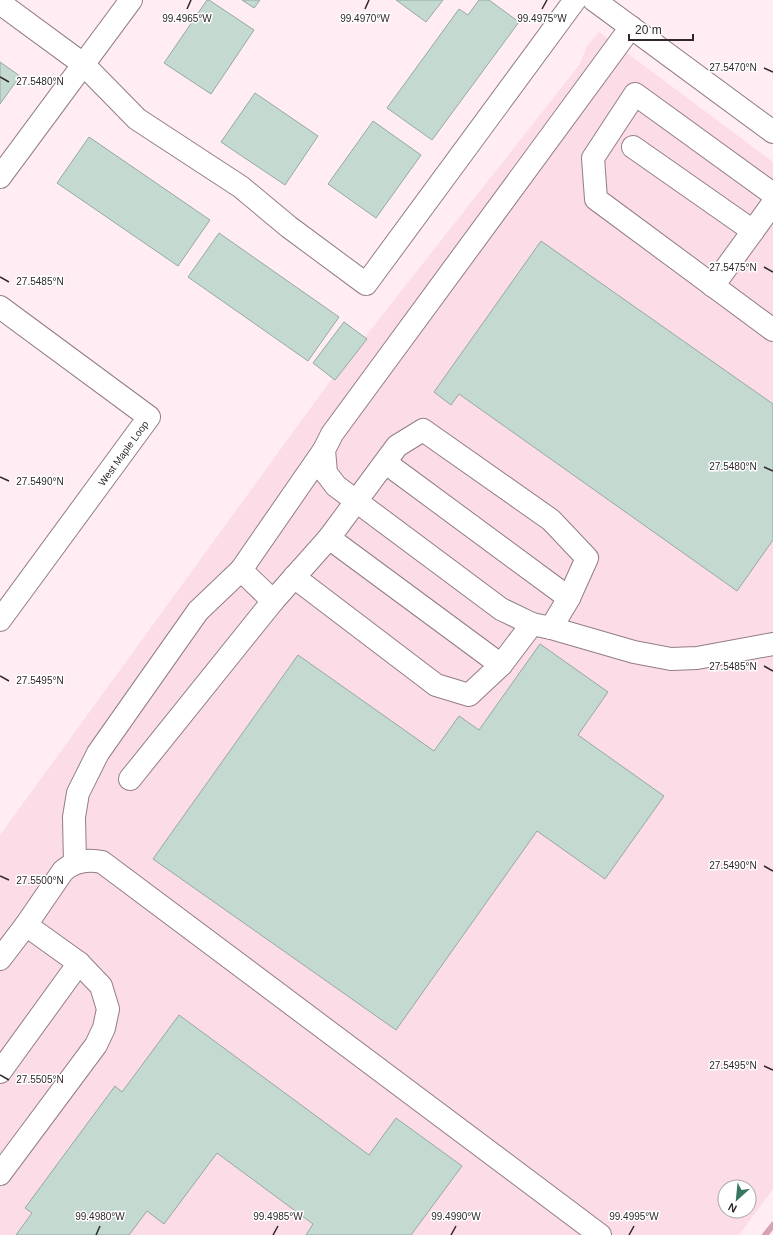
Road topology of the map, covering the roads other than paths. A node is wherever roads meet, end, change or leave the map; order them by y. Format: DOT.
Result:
graph roads {
  1 [pos="131,0"];
  2 [pos="575,0"];
  3 [pos="594,0"];
  4 [pos="0,3"];
  5 [pos="631,27"];
  6 [pos="83,64"];
  7 [pos="773,132"];
  8 [pos="633,147"];
  9 [pos="0,177"];
  10 [pos="773,194"];
  11 [pos="773,203"];
  12 [pos="753,231"];
  13 [pos="713,286"];
  14 [pos="0,307"];
  15 [pos="773,330"];
  16 [pos="324,450"];
  17 [pos="386,463"];
  18 [pos="356,501"];
  19 [pos="329,538"];
  20 [pos="241,570"];
  21 [pos="294,577"];
  22 [pos="569,598"];
  23 [pos="273,601"];
  24 [pos="0,620"];
  25 [pos="541,626"];
  26 [pos="773,644"];
  27 [pos="501,664"];
  28 [pos="130,779"];
  29 [pos="75,863"];
  30 [pos="26,925"];
  31 [pos="0,959"];
  32 [pos="79,963"];
  33 [pos="0,1072"];
  34 [pos="0,1174"];
  35 [pos="600,1235"];
  1 -- 6 [label="street"];
  2 -- 6 [label="street"];
  3 -- 5 [label="street"];
  4 -- 6 [label="street"];
  5 -- 7 [label="street"];
  5 -- 16 [label="street"];
  6 -- 9 [label="street"];
  8 -- 12 [label="street"];
  10 -- 13 [label="street"];
  11 -- 12 [label="street"];
  12 -- 13 [label="street"];
  13 -- 15 [label="street"];
  14 -- 24 [label="street, West Maple Loop"];
  16 -- 18 [label="street"];
  16 -- 20 [label="street"];
  17 -- 18 [label="street"];
  17 -- 22 [label="street"];
  17 -- 22 [label="street"];
  18 -- 19 [label="street"];
  18 -- 25 [label="street"];
  19 -- 21 [label="street"];
  19 -- 27 [label="street"];
  20 -- 23 [label="street"];
  20 -- 29 [label="street"];
  21 -- 23 [label="street"];
  21 -- 27 [label="street"];
  22 -- 25 [label="street"];
  23 -- 28 [label="street"];
  25 -- 26 [label="street"];
  25 -- 27 [label="street"];
  29 -- 30 [label="street"];
  29 -- 35 [label="street"];
  30 -- 31 [label="street"];
  30 -- 32 [label="street"];
  32 -- 33 [label="street"];
  32 -- 34 [label="street"];
}
